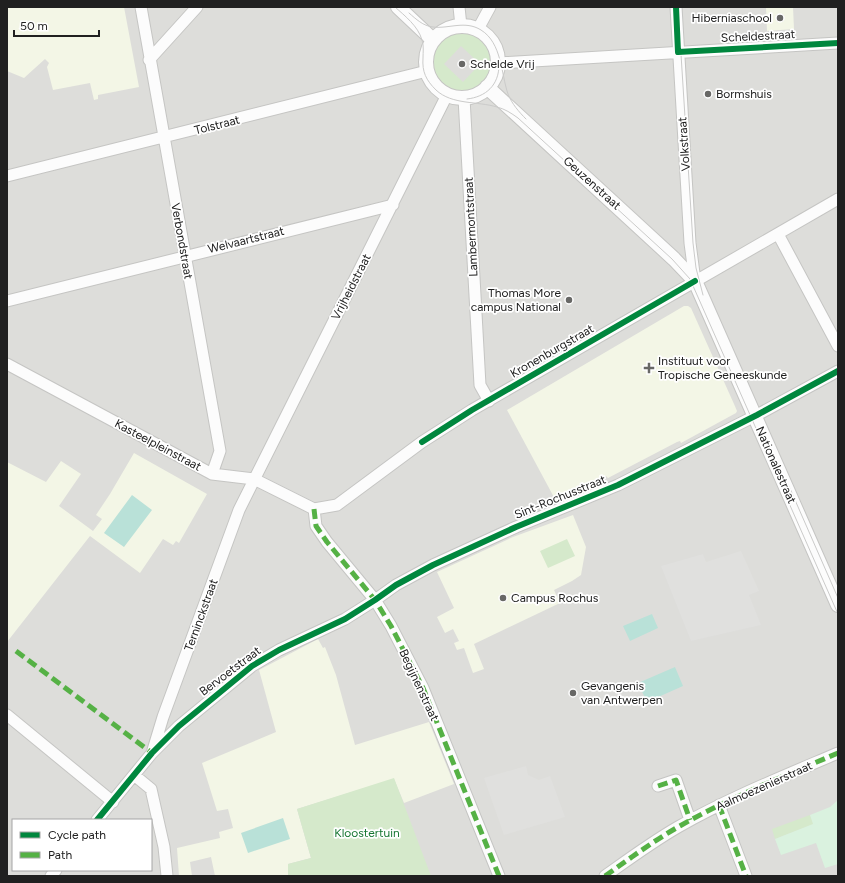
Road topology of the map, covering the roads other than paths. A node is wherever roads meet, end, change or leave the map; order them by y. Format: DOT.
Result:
graph roads {
  1 [pos="140,7"];
  2 [pos="197,7"];
  3 [pos="398,7"];
  4 [pos="459,7"];
  5 [pos="490,7"];
  6 [pos="676,7"];
  7 [pos="461,26"];
  8 [pos="478,29"];
  9 [pos="433,40"];
  10 [pos="838,43"];
  11 [pos="678,52"];
  12 [pos="149,60"];
  13 [pos="499,63"];
  14 [pos="427,71"];
  15 [pos="487,88"];
  16 [pos="447,95"];
  17 [pos="464,98"];
  18 [pos="164,138"];
  19 [pos="7,176"];
  20 [pos="838,200"];
  21 [pos="393,204"];
  22 [pos="778,234"];
  23 [pos="185,255"];
  24 [pos="695,281"];
  25 [pos="7,301"];
  26 [pos="838,346"];
  27 [pos="7,364"];
  28 [pos="838,371"];
  29 [pos="489,401"];
  30 [pos="754,416"];
  31 [pos="212,474"];
  32 [pos="254,479"];
  33 [pos="314,509"];
  34 [pos="375,600"];
  35 [pos="838,606"];
  36 [pos="7,715"];
  37 [pos="152,753"];
  38 [pos="838,753"];
  39 [pos="134,775"];
  40 [pos="658,786"];
  41 [pos="113,802"];
  42 [pos="719,805"];
  43 [pos="99,819"];
  44 [pos="690,820"];
  45 [pos="167,876"];
  46 [pos="499,876"];
  47 [pos="605,876"];
  48 [pos="746,876"];
  1 -- 12 [label="street, Verbondstraat"];
  2 -- 12 [label="street"];
  3 -- 9 [label="street"];
  4 -- 7 [label="street"];
  5 -- 8 [label="street"];
  6 -- 11 [label="street, Volkstraat"];
  7 -- 8 [label="street"];
  7 -- 9 [label="street"];
  8 -- 13 [label="street"];
  9 -- 14 [label="street"];
  10 -- 11 [label="street, Scheldestraat"];
  11 -- 13 [label="street, Scheldestraat"];
  11 -- 24 [label="street, Volkstraat"];
  12 -- 18 [label="street, Verbondstraat"];
  13 -- 15 [label="street"];
  14 -- 16 [label="street"];
  14 -- 18 [label="street, Tolstraat"];
  15 -- 17 [label="street"];
  15 -- 24 [label="street, Geuzenstraat"];
  16 -- 17 [label="street"];
  16 -- 21 [label="street, Vrijheidstraat"];
  17 -- 29 [label="street, Lambermontstraat"];
  18 -- 19 [label="street, Tolstraat"];
  18 -- 23 [label="street, Verbondstraat"];
  20 -- 22 [label="street, Kronenburgstraat"];
  21 -- 23 [label="street, Welvaartstraat"];
  21 -- 32 [label="street, Vrijheidstraat"];
  22 -- 24 [label="street, Kronenburgstraat"];
  22 -- 26 [label="street"];
  23 -- 25 [label="street, Welvaartstraat"];
  23 -- 31 [label="street, Verbondstraat"];
  24 -- 29 [label="street, Kronenburgstraat"];
  24 -- 30 [label="street, Nationalestraat"];
  27 -- 31 [label="street, Kasteelpleinstraat"];
  28 -- 30 [label="street, Sint-Rochusstraat"];
  29 -- 33 [label="street, Kronenburgstraat"];
  30 -- 34 [label="street, Sint-Rochusstraat"];
  30 -- 35 [label="street, Nationalestraat"];
  31 -- 32 [label="street, Kasteelpleinstraat"];
  32 -- 33 [label="street, Kasteelpleinstraat"];
  32 -- 37 [label="street, Terninckstraat"];
  33 -- 34 [label="street, Begijnenstraat"];
  34 -- 37 [label="street, Bervoetstraat"];
  34 -- 46 [label="street, Begijnenstraat"];
  36 -- 41 [label="street"];
  37 -- 39 [label="street, Bervoetstraat"];
  38 -- 42 [label="street, Aalmoezenierstraat"];
  39 -- 41 [label="street, Bervoetstraat"];
  39 -- 45 [label="street"];
  40 -- 44 [label="street"];
  41 -- 43 [label="street, Bervoetstraat"];
  42 -- 44 [label="street, Aalmoezenierstraat"];
  42 -- 48 [label="street"];
  44 -- 47 [label="street, Aalmoezenierstraat"];
}
